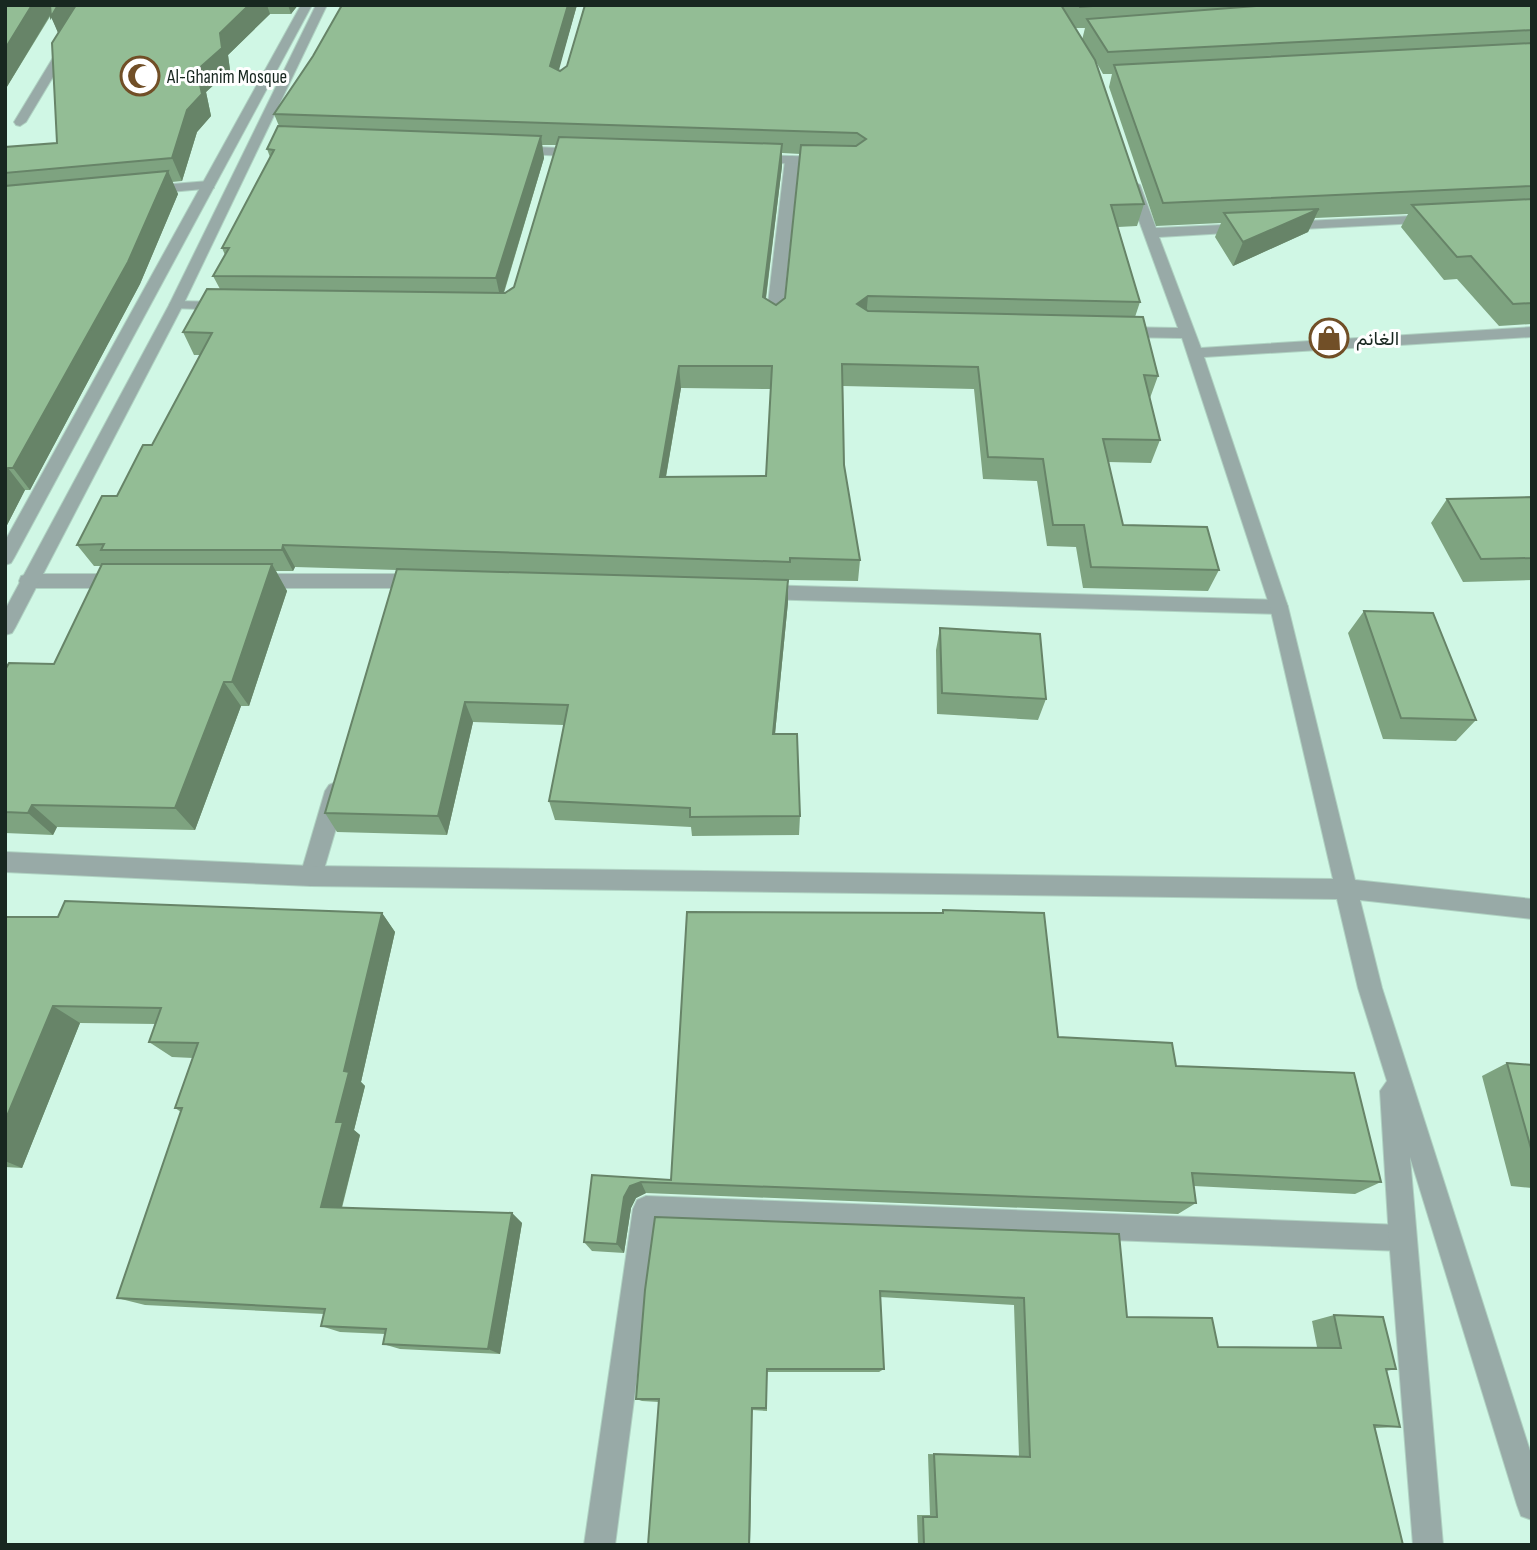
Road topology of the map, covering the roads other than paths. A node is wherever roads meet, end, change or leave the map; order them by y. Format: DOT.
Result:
graph roads {
  1 [pos="91,5"];
  2 [pos="307,5"];
  3 [pos="322,5"];
  4 [pos="20,121"];
  5 [pos="501,150"];
  6 [pos="598,153"];
  7 [pos="737,158"];
  8 [pos="792,160"];
  9 [pos="842,162"];
  10 [pos="1128,171"];
  11 [pos="209,185"];
  12 [pos="127,192"];
  13 [pos="1450,218"];
  14 [pos="1149,233"];
  15 [pos="176,306"];
  16 [pos="245,306"];
  17 [pos="774,320"];
  18 [pos="1103,332"];
  19 [pos="1532,332"];
  20 [pos="1187,333"];
  21 [pos="1195,353"];
  22 [pos="5,558"];
  23 [pos="233,581"];
  24 [pos="29,582"];
  25 [pos="138,582"];
  26 [pos="401,586"];
  27 [pos="747,591"];
  28 [pos="1279,607"];
  29 [pos="5,628"];
  30 [pos="342,769"];
  31 [pos="5,862"];
  32 [pos="311,876"];
  33 [pos="1348,889"];
  34 [pos="1532,909"];
  35 [pos="1391,1057"];
  36 [pos="1402,1238"];
  37 [pos="1532,1505"];
  38 [pos="599,1545"];
  39 [pos="1428,1545"];
  1 -- 4 [label="street"];
  2 -- 11 [label="street"];
  3 -- 15 [label="street"];
  5 -- 6 [label="street"];
  7 -- 8 [label="street"];
  8 -- 9 [label="street"];
  8 -- 17 [label="street"];
  10 -- 14 [label="street"];
  11 -- 12 [label="street"];
  11 -- 22 [label="street"];
  13 -- 14 [label="street"];
  14 -- 20 [label="street"];
  15 -- 16 [label="street"];
  15 -- 24 [label="street"];
  18 -- 20 [label="street"];
  19 -- 21 [label="street"];
  20 -- 21 [label="street"];
  21 -- 28 [label="street"];
  23 -- 26 [label="street"];
  24 -- 25 [label="street"];
  24 -- 29 [label="street"];
  27 -- 28 [label="street"];
  28 -- 33 [label="street"];
  30 -- 32 [label="street"];
  31 -- 32 [label="street"];
  32 -- 33 [label="street"];
  33 -- 34 [label="street"];
  33 -- 35 [label="street"];
  35 -- 36 [label="street"];
  35 -- 37 [label="street"];
  36 -- 38 [label="street"];
  36 -- 39 [label="street"];
}
